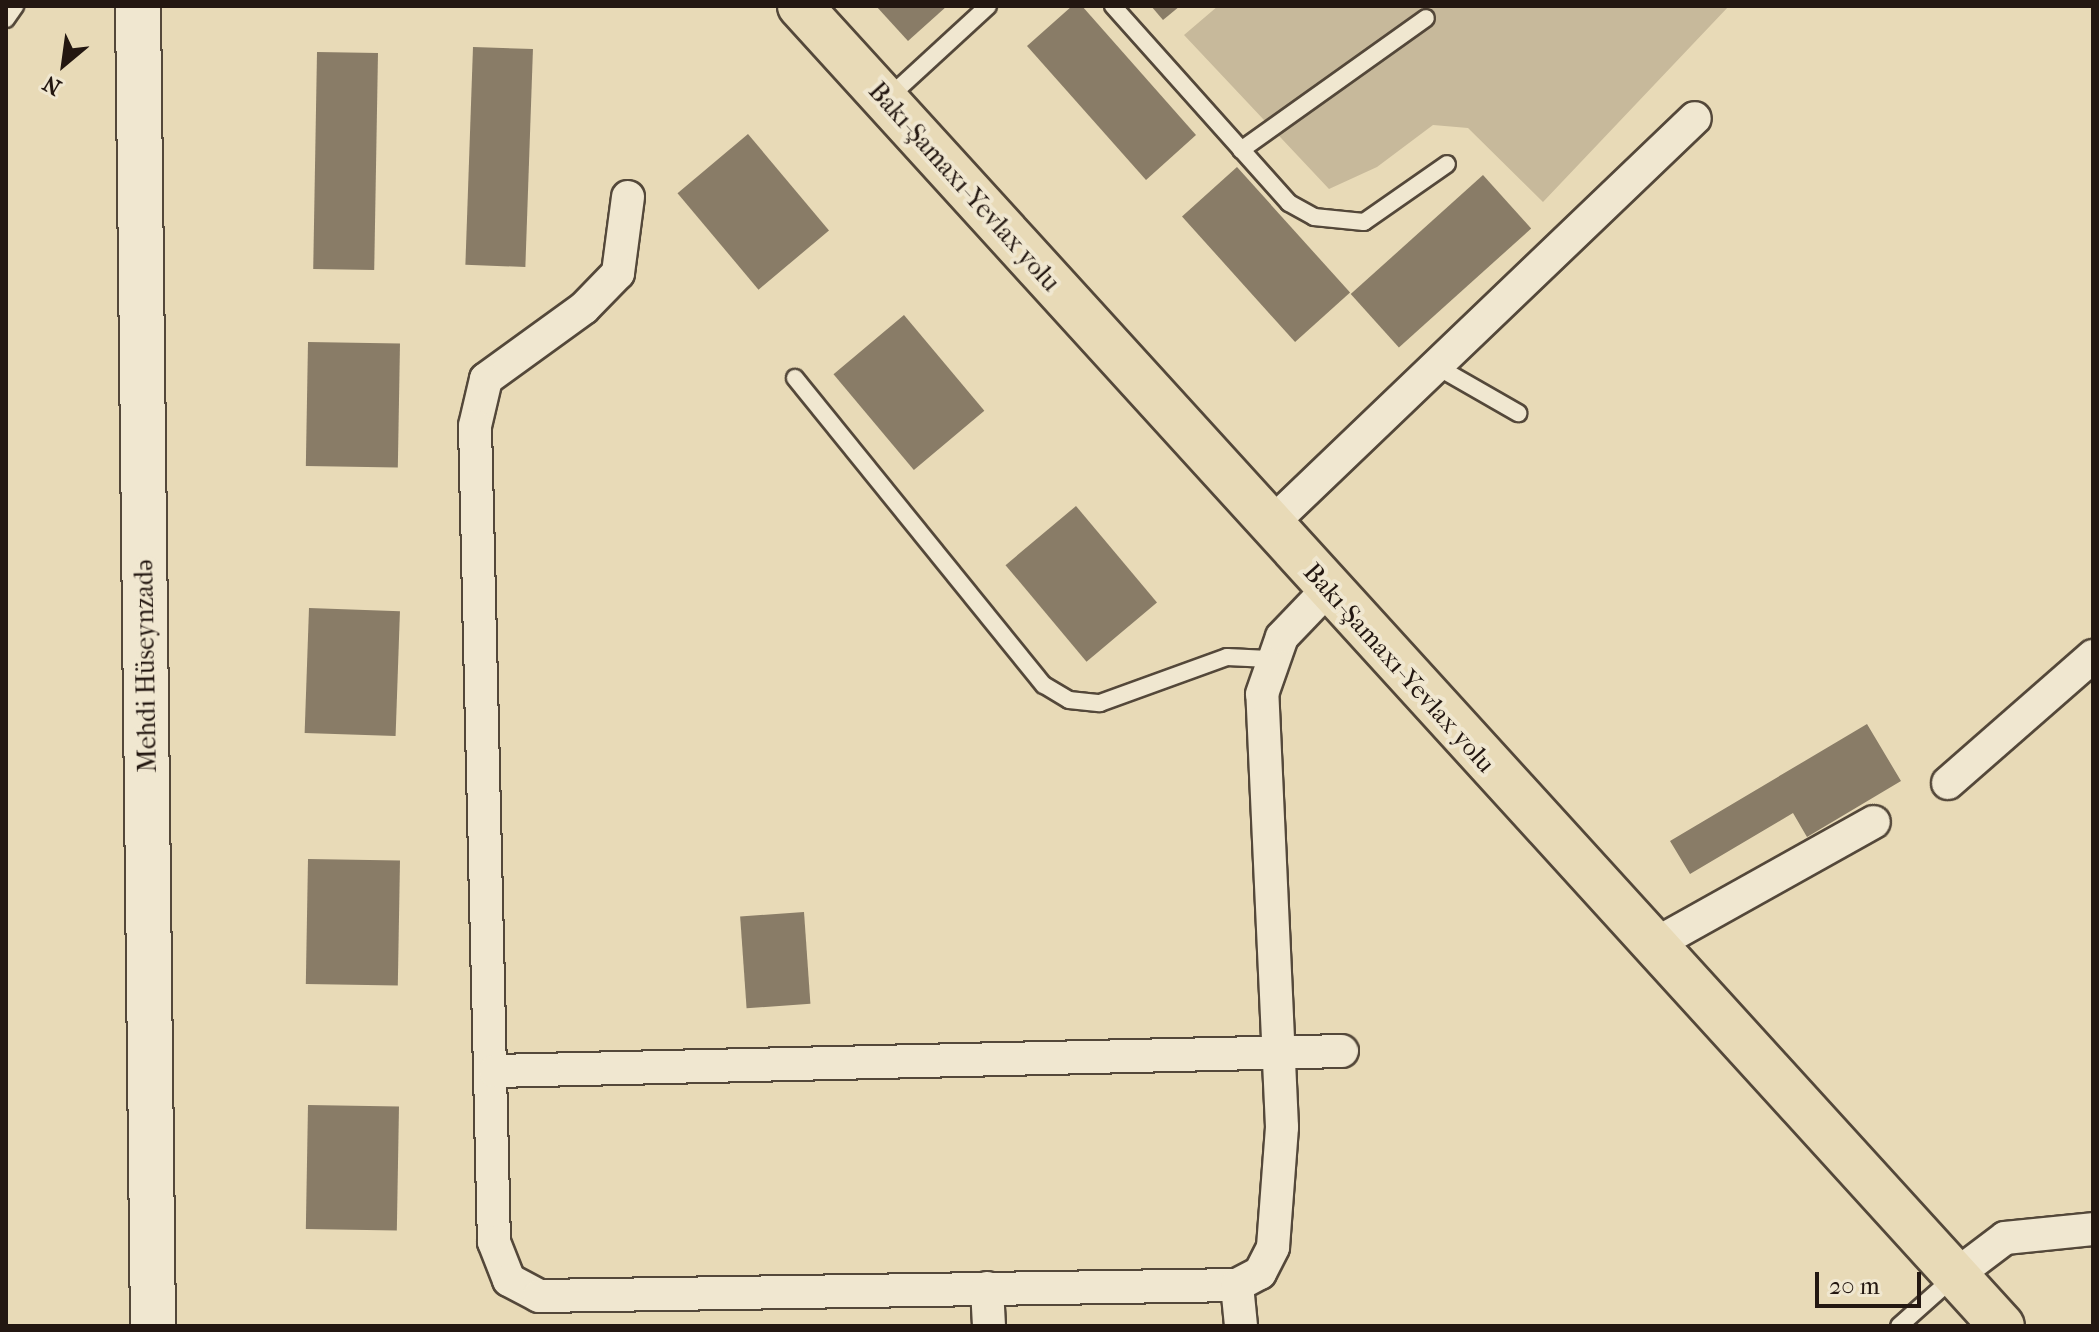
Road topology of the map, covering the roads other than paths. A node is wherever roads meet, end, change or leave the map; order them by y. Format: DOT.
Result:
graph roads {
  1 [pos="15,6"];
  2 [pos="138,6"];
  3 [pos="988,6"];
  4 [pos="1113,6"];
  5 [pos="816,11"];
  6 [pos="1426,18"];
  7 [pos="6,19"];
  8 [pos="885,100"];
  9 [pos="1695,118"];
  10 [pos="1241,150"];
  11 [pos="1447,164"];
  12 [pos="628,197"];
  13 [pos="1436,366"];
  14 [pos="795,378"];
  15 [pos="1518,413"];
  16 [pos="1270,525"];
  17 [pos="1327,590"];
  18 [pos="2093,656"];
  19 [pos="1269,659"];
  20 [pos="1948,783"];
  21 [pos="1874,822"];
  22 [pos="1652,946"];
  23 [pos="1342,1051"];
  24 [pos="1280,1053"];
  25 [pos="495,1071"];
  26 [pos="2093,1229"];
  27 [pos="1956,1275"];
  28 [pos="1237,1285"];
  29 [pos="987,1288"];
  30 [pos="153,1326"];
  31 [pos="989,1326"];
  32 [pos="1241,1326"];
  33 [pos="1899,1326"];
  34 [pos="2002,1326"];
  1 -- 7 [label="lane"];
  2 -- 30 [label="main road, Mehdi Hüseynzadə"];
  3 -- 8 [label="lane"];
  4 -- 10 [label="lane"];
  5 -- 8 [label="highway, Bakı-Şamaxı-Yevlax yolu"];
  6 -- 10 [label="lane"];
  8 -- 16 [label="highway, Bakı-Şamaxı-Yevlax yolu"];
  9 -- 13 [label="street"];
  10 -- 11 [label="lane"];
  12 -- 25 [label="street"];
  13 -- 15 [label="lane"];
  13 -- 16 [label="street"];
  14 -- 19 [label="lane"];
  16 -- 17 [label="highway, Bakı-Şamaxı-Yevlax yolu"];
  17 -- 19 [label="street"];
  17 -- 22 [label="highway, Bakı-Şamaxı-Yevlax yolu"];
  18 -- 20 [label="street"];
  19 -- 24 [label="street"];
  21 -- 22 [label="street"];
  22 -- 27 [label="highway, Bakı-Şamaxı-Yevlax yolu"];
  23 -- 24 [label="street"];
  24 -- 25 [label="street"];
  24 -- 28 [label="street"];
  25 -- 29 [label="street"];
  26 -- 27 [label="street"];
  27 -- 33 [label="lane"];
  27 -- 34 [label="highway, Bakı-Şamaxı-Yevlax yolu"];
  28 -- 29 [label="street"];
  28 -- 32 [label="street"];
  29 -- 31 [label="street"];
}
